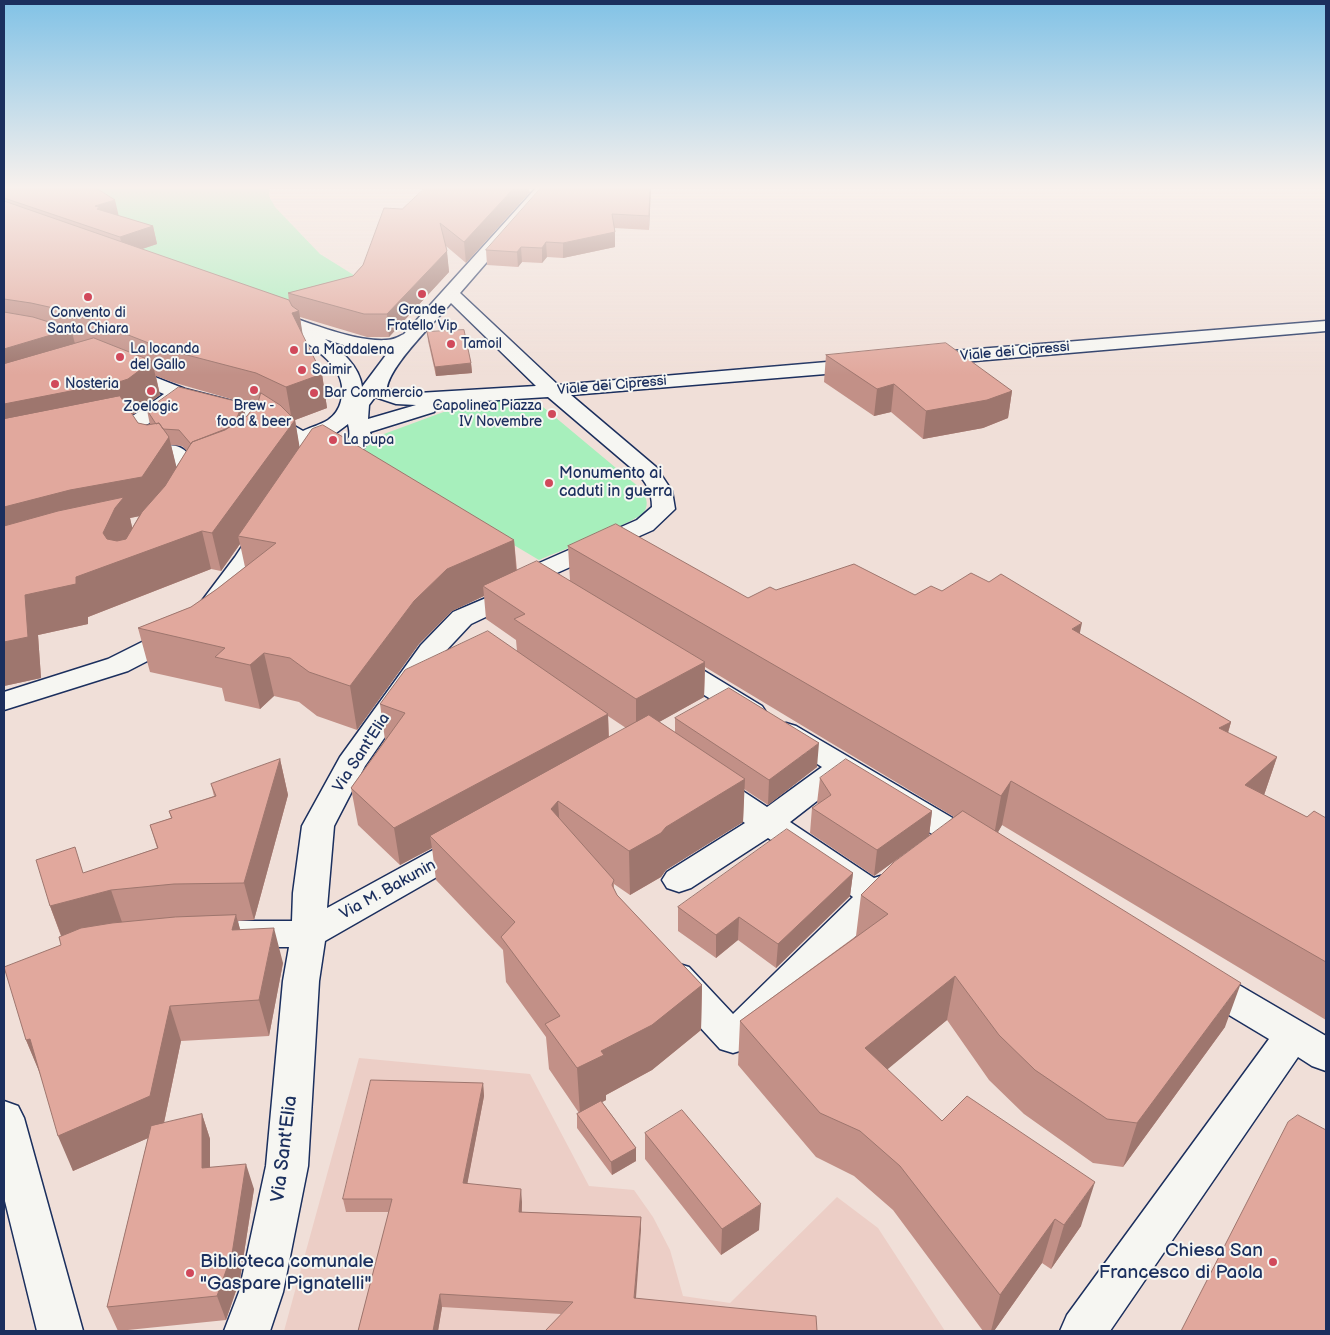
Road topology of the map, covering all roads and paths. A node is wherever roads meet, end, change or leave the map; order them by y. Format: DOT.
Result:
graph roads {
  1 [pos="489,250"];
  2 [pos="451,294"];
  3 [pos="253,309"];
  4 [pos="294,324"];
  5 [pos="1326,326"];
  6 [pos="410,338"];
  7 [pos="377,346"];
  8 [pos="393,358"];
  9 [pos="911,360"];
  10 [pos="104,363"];
  11 [pos="882,363"];
  12 [pos="344,367"];
  13 [pos="378,380"];
  14 [pos="553,391"];
  15 [pos="525,392"];
  16 [pos="178,393"];
  17 [pos="260,414"];
  18 [pos="136,422"];
  19 [pos="360,428"];
  20 [pos="80,433"];
  21 [pos="252,436"];
  22 [pos="310,455"];
  23 [pos="354,464"];
  24 [pos="194,475"];
  25 [pos="275,513"];
  26 [pos="456,626"];
  27 [pos="480,643"];
  28 [pos="647,647"];
  29 [pos="4,701"];
  30 [pos="843,766"];
  31 [pos="690,769"];
  32 [pos="768,823"];
  33 [pos="489,833"];
  34 [pos="956,835"];
  35 [pos="998,860"];
  36 [pos="679,880"];
  37 [pos="875,895"];
  38 [pos="309,934"];
  39 [pos="213,936"];
  40 [pos="652,951"];
  41 [pos="1175,965"];
  42 [pos="1310,1045"];
  43 [pos="4,1118"];
  44 [pos="60,1331"];
  45 [pos="247,1331"];
  46 [pos="1083,1331"];
  1 -- 2 [label="street"];
  2 -- 6 [label="street"];
  2 -- 14 [label="street"];
  3 -- 4 [label="street"];
  4 -- 7 [label="street"];
  4 -- 12 [label="street"];
  5 -- 9 [label="street, Viale dei Cipressi"];
  6 -- 7 [label="street"];
  6 -- 8 [label="street"];
  7 -- 8 [label="street"];
  7 -- 12 [label="street"];
  8 -- 13 [label="street"];
  10 -- 16 [label="street"];
  11 -- 14 [label="street, Viale dei Cipressi"];
  12 -- 22 [label="street"];
  13 -- 15 [label="street"];
  13 -- 19 [label="street"];
  14 -- 15 [label="street, Viale dei Cipressi"];
  14 -- 26 [label="street, Via Sant'Elia"];
  15 -- 19 [label="street"];
  16 -- 17 [label="street"];
  16 -- 18 [label="street"];
  17 -- 21 [label="street"];
  17 -- 22 [label="street"];
  18 -- 20 [label="street"];
  18 -- 24 [label="street"];
  19 -- 22 [label="street"];
  22 -- 23 [label="street"];
  25 -- 29 [label="street"];
  26 -- 27 [label="street"];
  26 -- 38 [label="street, Via Sant'Elia"];
  28 -- 30 [label="street"];
  30 -- 32 [label="street"];
  30 -- 34 [label="street"];
  31 -- 32 [label="street"];
  32 -- 36 [label="street"];
  32 -- 37 [label="street"];
  33 -- 38 [label="street, Via M. Bakunin"];
  34 -- 35 [label="street"];
  34 -- 37 [label="street"];
  37 -- 40 [label="street"];
  38 -- 39 [label="street"];
  38 -- 45 [label="street, Via Sant'Elia"];
  41 -- 42 [label="street"];
  42 -- 46 [label="street"];
  43 -- 44 [label="street"];
}
